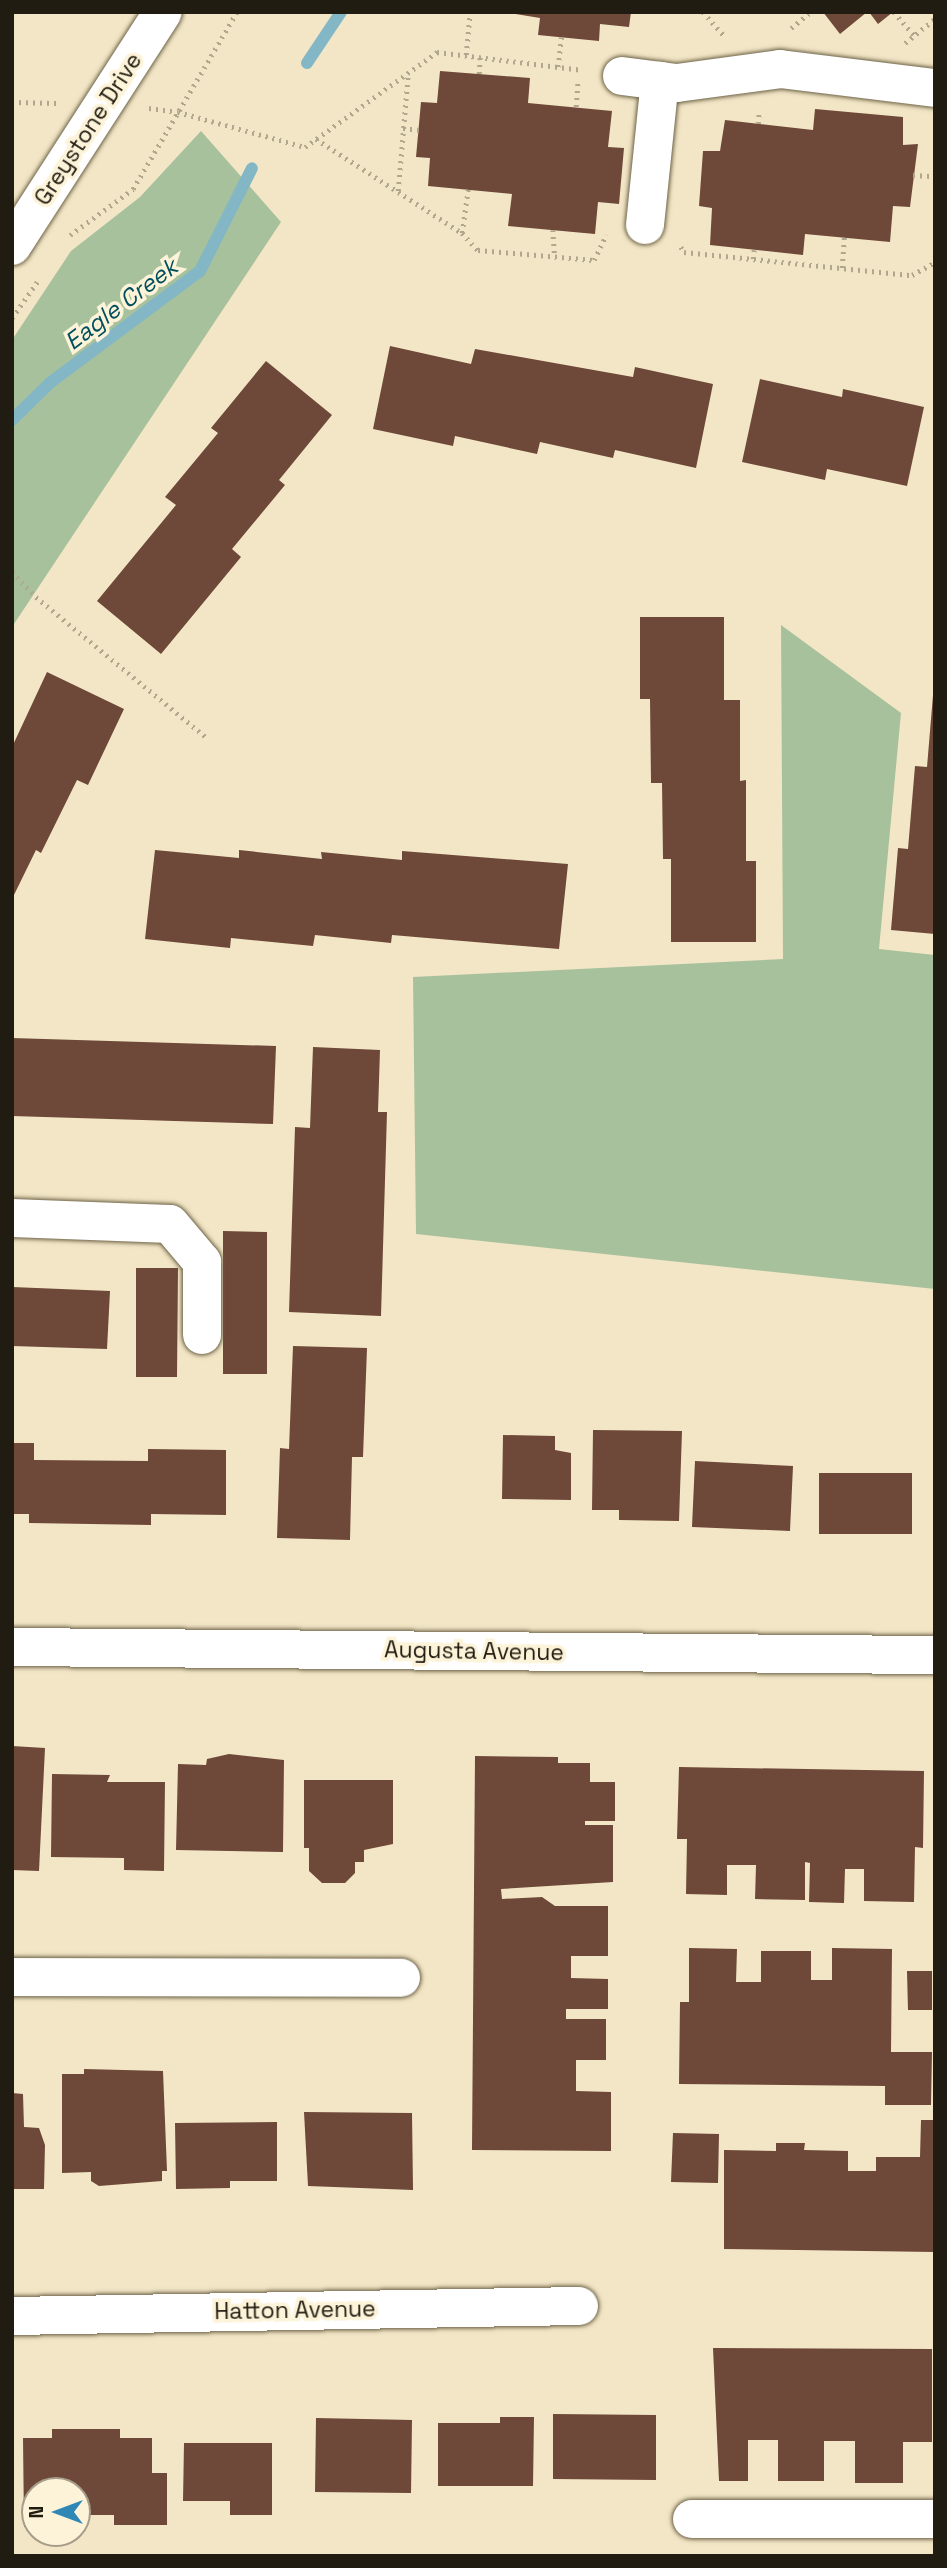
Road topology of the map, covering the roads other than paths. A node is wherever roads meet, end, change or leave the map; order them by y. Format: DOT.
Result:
graph roads {
  1 [pos="163,12"];
  2 [pos="622,76"];
  3 [pos="660,81"];
  4 [pos="935,88"];
  5 [pos="629,224"];
  6 [pos="12,246"];
  7 [pos="12,1219"];
  8 [pos="202,1335"];
  9 [pos="12,1647"];
  10 [pos="935,1655"];
  11 [pos="12,1978"];
  12 [pos="401,1978"];
  13 [pos="579,2306"];
  14 [pos="12,2316"];
  15 [pos="692,2519"];
  16 [pos="935,2519"];
  1 -- 6 [label="street, Greystone Drive"];
  2 -- 3 [label="street"];
  3 -- 4 [label="street"];
  3 -- 5 [label="street"];
  7 -- 8 [label="street"];
  9 -- 10 [label="street, Augusta Avenue"];
  11 -- 12 [label="street"];
  13 -- 14 [label="street, Hatton Avenue"];
  15 -- 16 [label="street"];
}
